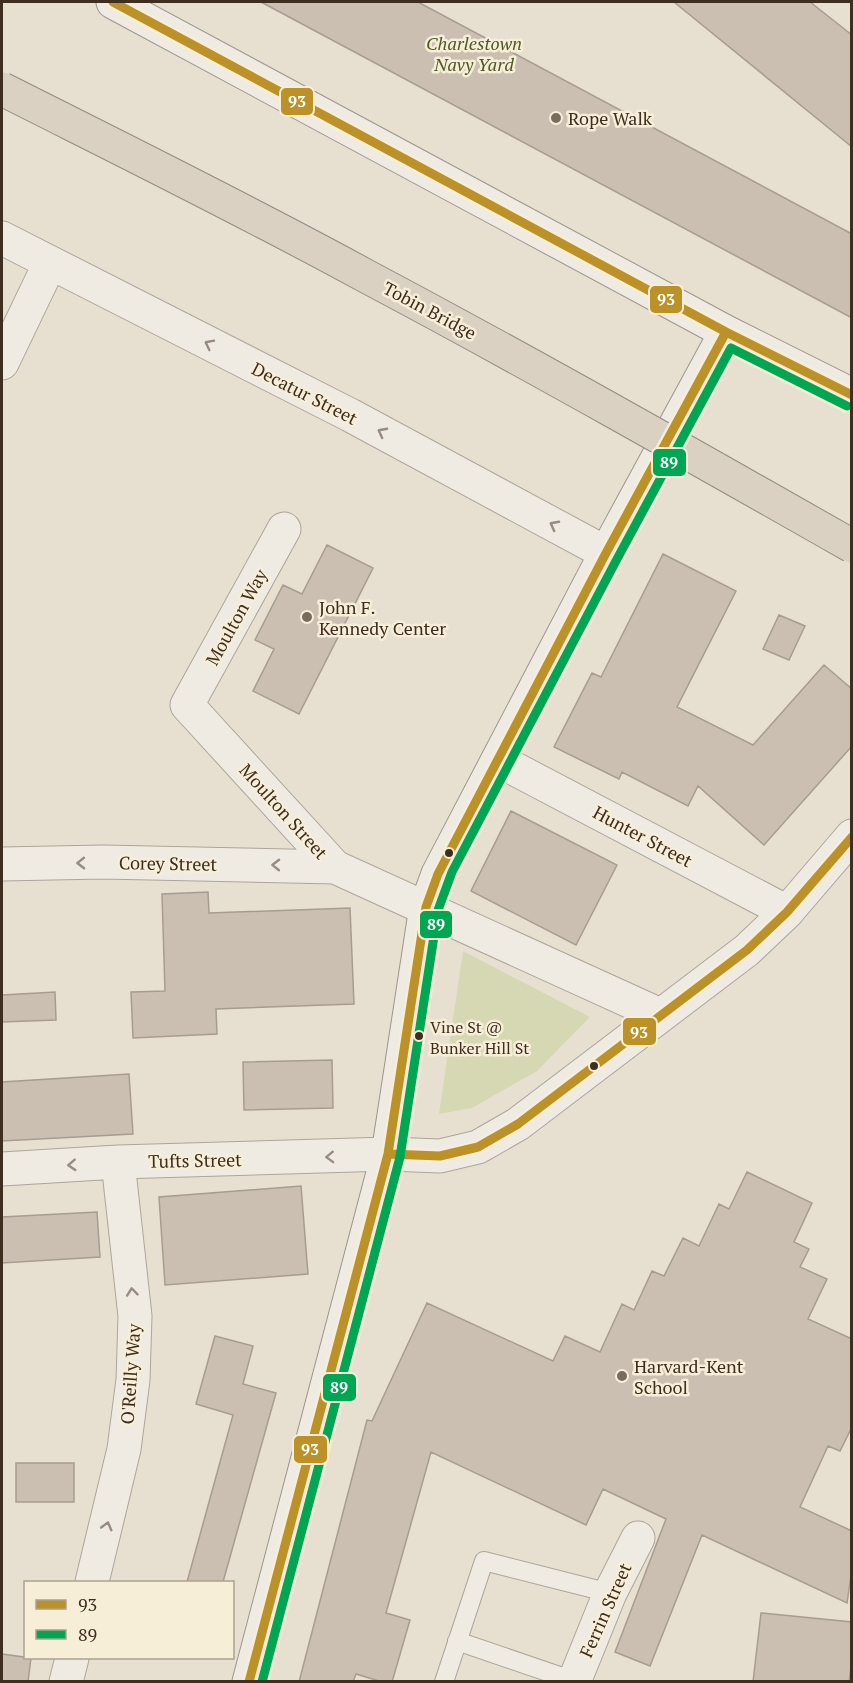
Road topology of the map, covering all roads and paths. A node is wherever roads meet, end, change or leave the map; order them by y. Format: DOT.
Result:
graph roads {
  1 [pos="112,2"];
  2 [pos="2,90"];
  3 [pos="2,238"];
  4 [pos="50,264"];
  5 [pos="726,332"];
  6 [pos="2,363"];
  7 [pos="852,395"];
  8 [pos="284,529"];
  9 [pos="852,546"];
  10 [pos="606,553"];
  11 [pos="187,705"];
  12 [pos="498,760"];
  13 [pos="852,836"];
  14 [pos="2,864"];
  15 [pos="335,867"];
  16 [pos="426,908"];
  17 [pos="787,912"];
  18 [pos="660,1015"];
  19 [pos="388,1154"];
  20 [pos="118,1162"];
  21 [pos="2,1169"];
  22 [pos="638,1538"];
  23 [pos="92,1581"];
  24 [pos="610,1593"];
  25 [pos="457,1641"];
  26 [pos="72,1659"];
  27 [pos="574,1681"];
  28 [pos="66,1682"];
  29 [pos="249,1682"];
  30 [pos="444,1682"];
  1 -- 5 [label="street"];
  2 -- 9 [label="highway, Tobin Bridge, bridge"];
  3 -- 4 [label="street, Decatur Street"];
  4 -- 6 [label="street"];
  10 -- 4 [label="street, Decatur Street, one-way"];
  5 -- 7 [label="street"];
  5 -- 10 [label="street"];
  8 -- 11 [label="street, Moulton Way"];
  10 -- 12 [label="street"];
  11 -- 15 [label="street, Moulton Street"];
  12 -- 16 [label="street"];
  12 -- 17 [label="street, Hunter Street"];
  13 -- 17 [label="street, Tufts Street"];
  15 -- 14 [label="street, Corey Street, one-way"];
  15 -- 16 [label="street, Moulton Street"];
  16 -- 18 [label="street, Moulton Street"];
  16 -- 19 [label="street"];
  17 -- 18 [label="street, Tufts Street"];
  18 -- 19 [label="street, Tufts Street"];
  19 -- 20 [label="street, Tufts Street, one-way"];
  19 -- 29 [label="street"];
  20 -- 21 [label="street, Tufts Street, one-way"];
  23 -- 20 [label="street, O'Reilly Way, one-way"];
  22 -- 24 [label="street, Ferrin Street"];
  24 -- 25 [label="lane"];
  24 -- 27 [label="street, Ferrin Street"];
  25 -- 27 [label="lane"];
  25 -- 30 [label="lane"];
  26 -- 28 [label="street"];
}
